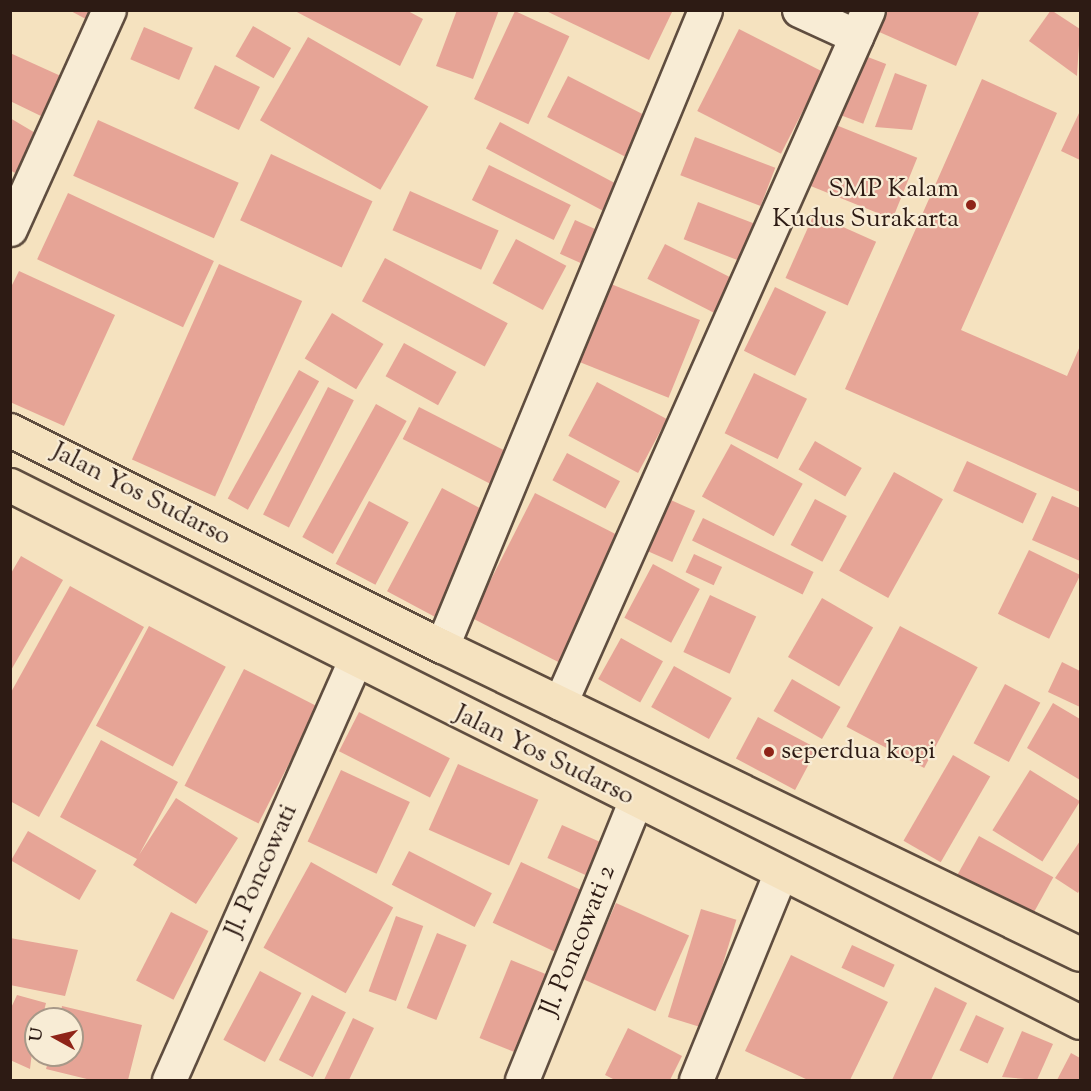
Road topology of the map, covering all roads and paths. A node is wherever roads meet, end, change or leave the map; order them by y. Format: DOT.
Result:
graph roads {
  1 [pos="109,10"];
  2 [pos="705,10"];
  3 [pos="799,10"];
  4 [pos="862,23"];
  5 [pos="10,229"];
  6 [pos="10,430"];
  7 [pos="10,485"];
  8 [pos="442,646"];
  9 [pos="354,662"];
  10 [pos="561,703"];
  11 [pos="635,802"];
  12 [pos="780,874"];
  13 [pos="1080,954"];
  14 [pos="1080,1022"];
  15 [pos="169,1080"];
  16 [pos="522,1080"];
  17 [pos="696,1080"];
  1 -- 5 [label="street"];
  2 -- 8 [label="street"];
  3 -- 4 [label="street"];
  4 -- 10 [label="street"];
  6 -- 8 [label="main road, Jalan Yos Sudarso"];
  7 -- 9 [label="main road, Jalan Yos Sudarso"];
  8 -- 10 [label="main road, Jalan Yos Sudarso"];
  9 -- 11 [label="main road, Jalan Yos Sudarso"];
  9 -- 15 [label="street, Jl. Poncowati"];
  10 -- 13 [label="main road, Jalan Yos Sudarso"];
  11 -- 12 [label="main road, Jalan Yos Sudarso"];
  11 -- 16 [label="street, Jl. Poncowati 2"];
  12 -- 14 [label="main road, Jalan Yos Sudarso"];
  12 -- 17 [label="street"];
}
